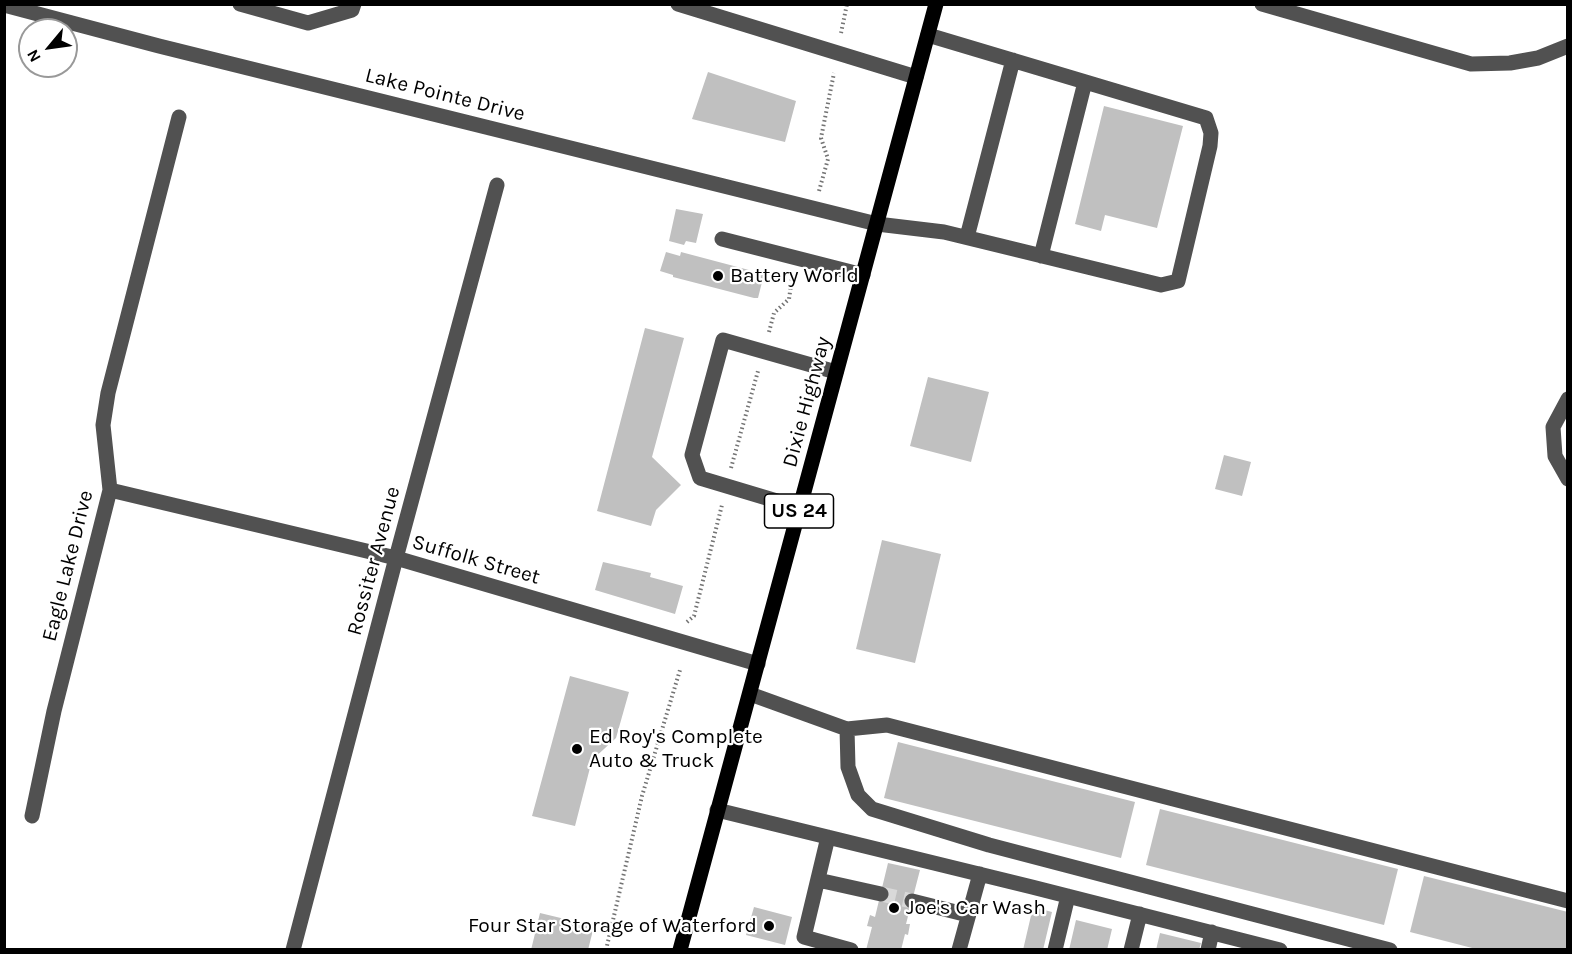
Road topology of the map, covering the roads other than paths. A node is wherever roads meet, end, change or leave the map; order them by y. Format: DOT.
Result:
graph roads {
  1 [pos="240,4"];
  2 [pos="354,4"];
  3 [pos="678,4"];
  4 [pos="936,4"];
  5 [pos="1262,4"];
  6 [pos="4,6"];
  7 [pos="928,35"];
  8 [pos="1568,46"];
  9 [pos="1012,60"];
  10 [pos="916,77"];
  11 [pos="1085,82"];
  12 [pos="179,117"];
  13 [pos="497,185"];
  14 [pos="877,224"];
  15 [pos="967,237"];
  16 [pos="722,239"];
  17 [pos="1041,256"];
  18 [pos="863,275"];
  19 [pos="836,372"];
  20 [pos="1568,399"];
  21 [pos="1568,479"];
  22 [pos="110,490"];
  23 [pos="800,508"];
  24 [pos="396,558"];
  25 [pos="758,664"];
  26 [pos="750,694"];
  27 [pos="847,729"];
  28 [pos="717,810"];
  29 [pos="32,816"];
  30 [pos="828,837"];
  31 [pos="980,874"];
  32 [pos="818,880"];
  33 [pos="880,894"];
  34 [pos="1068,896"];
  35 [pos="912,901"];
  36 [pos="1568,901"];
  37 [pos="1140,914"];
  38 [pos="968,915"];
  39 [pos="1212,932"];
  40 [pos="1264,948"];
  41 [pos="293,950"];
  42 [pos="680,950"];
  43 [pos="851,950"];
  44 [pos="959,950"];
  45 [pos="1055,950"];
  46 [pos="1131,950"];
  47 [pos="1208,950"];
  48 [pos="1280,950"];
  49 [pos="1390,950"];
  1 -- 2 [label="street"];
  3 -- 10 [label="street"];
  4 -- 7 [label="main road, Dixie Highway / US 24"];
  5 -- 8 [label="street"];
  6 -- 14 [label="street, Lake Pointe Drive"];
  7 -- 9 [label="street"];
  7 -- 10 [label="main road, Dixie Highway / US 24"];
  9 -- 11 [label="street"];
  9 -- 15 [label="street"];
  10 -- 14 [label="main road, Dixie Highway / US 24"];
  11 -- 17 [label="street"];
  11 -- 17 [label="street, Lake Pointe Drive"];
  12 -- 22 [label="street, Eagle Lake Drive"];
  13 -- 24 [label="street, Rossiter Avenue"];
  14 -- 15 [label="street, Lake Pointe Drive"];
  14 -- 18 [label="main road, Dixie Highway / US 24"];
  15 -- 17 [label="street, Lake Pointe Drive"];
  16 -- 18 [label="street"];
  18 -- 19 [label="main road, Dixie Highway / US 24"];
  19 -- 23 [label="main road, Dixie Highway / US 24"];
  19 -- 23 [label="street"];
  20 -- 21 [label="street"];
  22 -- 24 [label="street, Suffolk Street"];
  22 -- 29 [label="street, Eagle Lake Drive"];
  23 -- 25 [label="main road, Dixie Highway / US 24"];
  24 -- 25 [label="street, Suffolk Street"];
  24 -- 41 [label="street, Rossiter Avenue"];
  25 -- 26 [label="main road, Dixie Highway / US 24"];
  26 -- 27 [label="street"];
  26 -- 28 [label="main road, Dixie Highway / US 24"];
  27 -- 36 [label="street"];
  27 -- 49 [label="street"];
  28 -- 30 [label="street"];
  28 -- 42 [label="main road, Dixie Highway / US 24"];
  30 -- 31 [label="street"];
  30 -- 32 [label="street"];
  31 -- 34 [label="street"];
  31 -- 38 [label="street"];
  32 -- 33 [label="street"];
  32 -- 43 [label="street"];
  34 -- 37 [label="street"];
  34 -- 45 [label="street"];
  35 -- 38 [label="street"];
  37 -- 39 [label="street"];
  37 -- 46 [label="street"];
  38 -- 44 [label="street"];
  39 -- 40 [label="street"];
  39 -- 47 [label="street"];
  40 -- 48 [label="street"];
}
